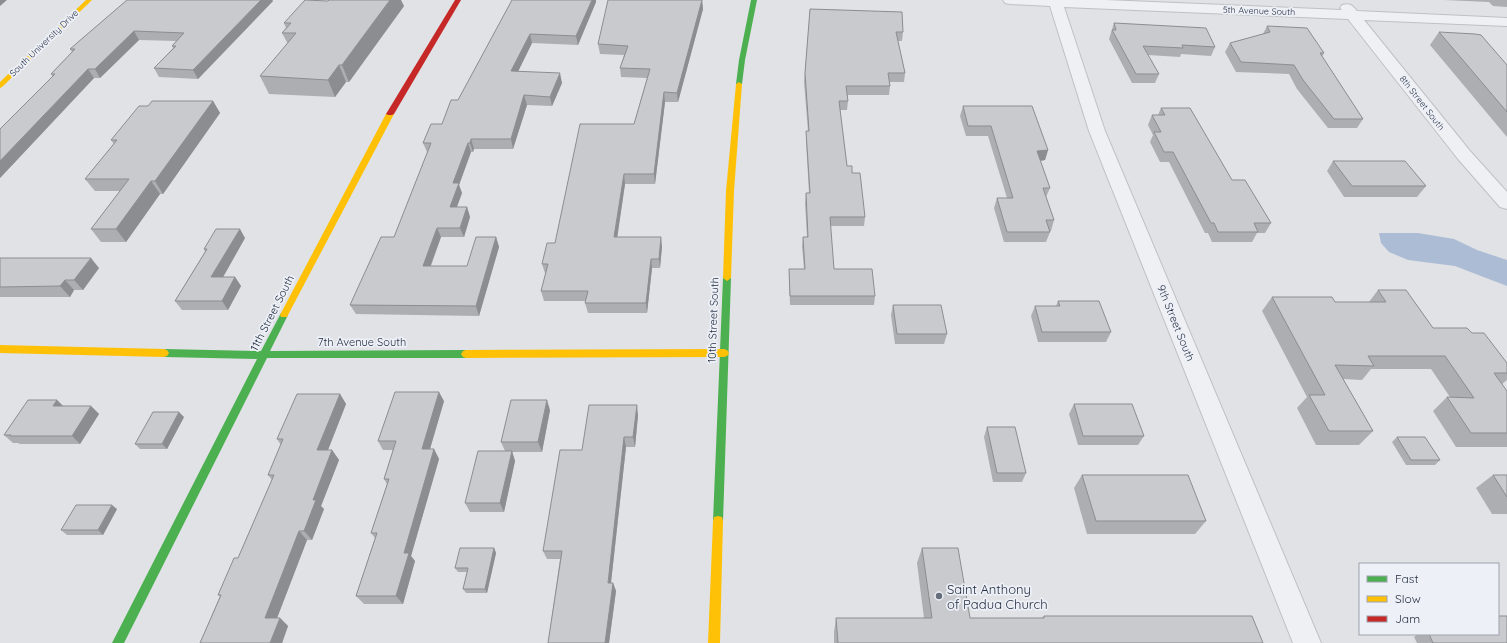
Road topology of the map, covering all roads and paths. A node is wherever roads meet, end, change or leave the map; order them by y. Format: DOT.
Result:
graph roads {
  1 [pos="89,0"];
  2 [pos="458,0"];
  3 [pos="754,0"];
  4 [pos="1010,0"];
  5 [pos="1341,0"];
  6 [pos="1056,1"];
  7 [pos="1353,15"];
  8 [pos="1507,22"];
  9 [pos="0,86"];
  10 [pos="1507,203"];
  11 [pos="0,349"];
  12 [pos="724,352"];
  13 [pos="264,354"];
  14 [pos="118,643"];
  15 [pos="714,643"];
  16 [pos="1307,643"];
  1 -- 9 [label="street, South University Drive"];
  2 -- 13 [label="street, 11th Street South"];
  3 -- 12 [label="street, 10th Street South"];
  4 -- 6 [label="street, 5th Avenue South"];
  5 -- 7 [label="street, 8th Street South"];
  6 -- 7 [label="street, 5th Avenue South"];
  6 -- 16 [label="street, 9th Street South"];
  7 -- 8 [label="street, 5th Avenue South"];
  7 -- 10 [label="street, 8th Street South"];
  11 -- 13 [label="street, 7th Avenue South"];
  12 -- 13 [label="street, 7th Avenue South"];
  12 -- 15 [label="street, 10th Street South"];
  13 -- 14 [label="street, 11th Street South"];
}
